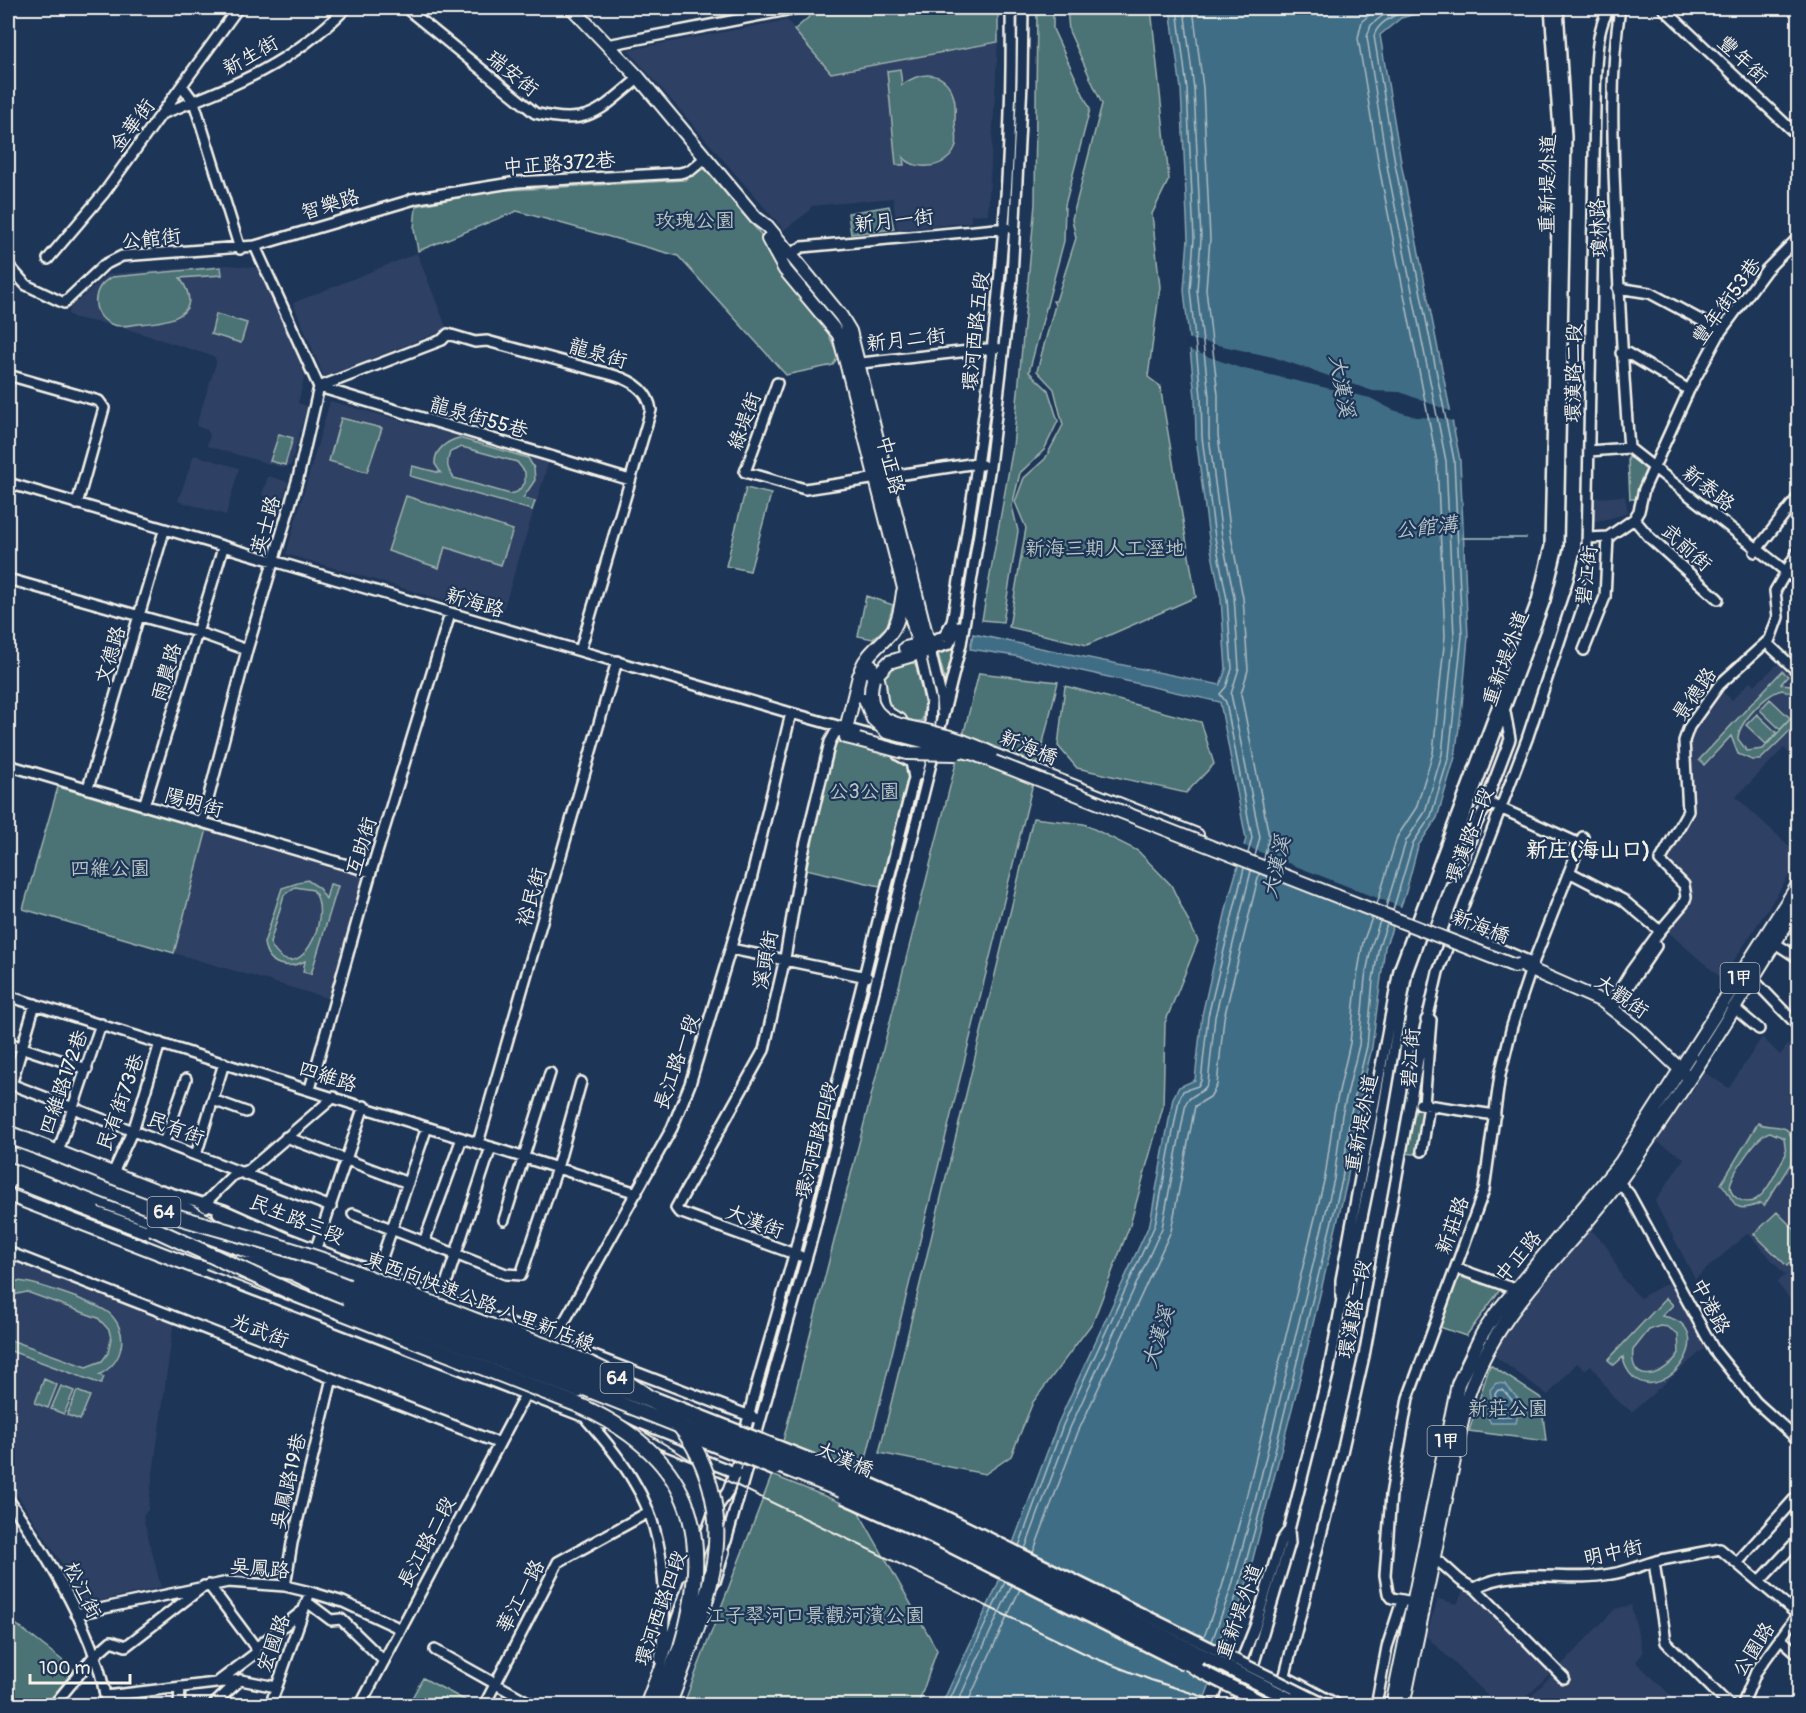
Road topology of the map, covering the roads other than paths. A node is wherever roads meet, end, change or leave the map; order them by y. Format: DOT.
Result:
graph roads {
  1 [pos="238,8"];
  2 [pos="346,8"];
  3 [pos="406,8"];
  4 [pos="572,8"];
  5 [pos="798,8"];
  6 [pos="1011,8"];
  7 [pos="1023,8"];
  8 [pos="1550,8"];
  9 [pos="1558,8"];
  10 [pos="1610,8"];
  11 [pos="1620,8"];
  12 [pos="1663,8"];
  13 [pos="607,45"];
  14 [pos="639,78"];
  15 [pos="183,87"];
  16 [pos="194,102"];
  17 [pos="164,113"];
  18 [pos="1798,136"];
  19 [pos="705,158"];
  20 [pos="414,199"];
  21 [pos="1002,228"];
  22 [pos="1015,229"];
  23 [pos="1798,238"];
  24 [pos="255,246"];
  25 [pos="240,249"];
  26 [pos="785,258"];
  27 [pos="48,259"];
  28 [pos="8,265"];
  29 [pos="1618,288"];
  30 [pos="1721,331"];
  31 [pos="992,348"];
  32 [pos="1004,349"];
  33 [pos="1621,354"];
  34 [pos="853,364"];
  35 [pos="8,375"];
  36 [pos="777,383"];
  37 [pos="318,387"];
  38 [pos="1689,390"];
  39 [pos="1629,448"];
  40 [pos="1589,451"];
  41 [pos="978,465"];
  42 [pos="990,466"];
  43 [pos="1654,467"];
  44 [pos="880,479"];
  45 [pos="630,480"];
  46 [pos="8,483"];
  47 [pos="1798,497"];
  48 [pos="77,504"];
  49 [pos="1634,519"];
  50 [pos="164,531"];
  51 [pos="1608,537"];
  52 [pos="1588,538"];
  53 [pos="224,548"];
  54 [pos="1757,550"];
  55 [pos="1798,551"];
  56 [pos="273,562"];
  57 [pos="1786,570"];
  58 [pos="8,579"];
  59 [pos="1798,581"];
  60 [pos="903,591"];
  61 [pos="1719,599"];
  62 [pos="450,614"];
  63 [pos="140,615"];
  64 [pos="963,619"];
  65 [pos="197,632"];
  66 [pos="1767,643"];
  67 [pos="924,648"];
  68 [pos="248,650"];
  69 [pos="1584,650"];
  70 [pos="580,651"];
  71 [pos="617,661"];
  72 [pos="876,671"];
  73 [pos="1798,672"];
  74 [pos="859,676"];
  75 [pos="1505,712"];
  76 [pos="791,713"];
  77 [pos="942,716"];
  78 [pos="930,726"];
  79 [pos="850,735"];
  80 [pos="931,746"];
  81 [pos="991,761"];
  82 [pos="8,765"];
  83 [pos="914,778"];
  84 [pos="88,788"];
  85 [pos="144,806"];
  86 [pos="1495,806"];
  87 [pos="202,822"];
  88 [pos="371,872"];
  89 [pos="1569,872"];
  90 [pos="1441,879"];
  91 [pos="1798,885"];
  92 [pos="1798,905"];
  93 [pos="1660,930"];
  94 [pos="1460,933"];
  95 [pos="1775,943"];
  96 [pos="1454,947"];
  97 [pos="731,949"];
  98 [pos="785,958"];
  99 [pos="1798,958"];
  100 [pos="1526,967"];
  101 [pos="863,976"];
  102 [pos="1752,978"];
  103 [pos="876,980"];
  104 [pos="8,996"];
  105 [pos="35,1004"];
  106 [pos="1610,1006"];
  107 [pos="1733,1007"];
  108 [pos="1426,1020"];
  109 [pos="101,1024"];
  110 [pos="1798,1026"];
  111 [pos="1759,1029"];
  112 [pos="8,1043"];
  113 [pos="160,1043"];
  114 [pos="22,1047"];
  115 [pos="224,1063"];
  116 [pos="87,1069"];
  117 [pos="550,1073"];
  118 [pos="1684,1073"];
  119 [pos="186,1079"];
  120 [pos="581,1082"];
  121 [pos="9,1084"];
  122 [pos="310,1089"];
  123 [pos="334,1097"];
  124 [pos="213,1100"];
  125 [pos="1411,1103"];
  126 [pos="1427,1105"];
  127 [pos="364,1106"];
  128 [pos="74,1108"];
  129 [pos="246,1112"];
  130 [pos="1495,1115"];
  131 [pos="427,1127"];
  132 [pos="132,1130"];
  133 [pos="8,1132"];
  134 [pos="286,1137"];
  135 [pos="462,1138"];
  136 [pos="164,1143"];
  137 [pos="478,1143"];
  138 [pos="8,1144"];
  139 [pos="491,1147"];
  140 [pos="1422,1151"];
  141 [pos="8,1153"];
  142 [pos="196,1155"];
  143 [pos="55,1156"];
  144 [pos="524,1157"];
  145 [pos="347,1160"];
  146 [pos="8,1162"];
  147 [pos="557,1168"];
  148 [pos="8,1170"];
  149 [pos="113,1173"];
  150 [pos="240,1173"];
  151 [pos="1615,1179"];
  152 [pos="8,1181"];
  153 [pos="408,1183"];
  154 [pos="153,1189"];
  155 [pos="637,1193"];
  156 [pos="44,1194"];
  157 [pos="9,1196"];
  158 [pos="203,1205"];
  159 [pos="331,1207"];
  160 [pos="353,1214"];
  161 [pos="690,1216"];
  162 [pos="157,1219"];
  163 [pos="504,1220"];
  164 [pos="391,1229"];
  165 [pos="424,1242"];
  166 [pos="316,1248"];
  167 [pos="8,1252"];
  168 [pos="456,1254"];
  169 [pos="794,1255"];
  170 [pos="807,1257"];
  171 [pos="324,1261"];
  172 [pos="1456,1268"];
  173 [pos="202,1270"];
  174 [pos="377,1272"];
  175 [pos="324,1276"];
  176 [pos="300,1277"];
  177 [pos="1515,1289"];
  178 [pos="351,1292"];
  179 [pos="442,1296"];
  180 [pos="1342,1299"];
  181 [pos="555,1339"];
  182 [pos="605,1360"];
  183 [pos="332,1378"];
  184 [pos="527,1392"];
  185 [pos="581,1414"];
  186 [pos="750,1417"];
  187 [pos="760,1419"];
  188 [pos="1798,1440"];
  189 [pos="498,1443"];
  190 [pos="740,1474"];
  191 [pos="728,1491"];
  192 [pos="1798,1495"];
  193 [pos="8,1499"];
  194 [pos="647,1513"];
  195 [pos="1289,1530"];
  196 [pos="1798,1540"];
  197 [pos="726,1541"];
  198 [pos="1429,1557"];
  199 [pos="1654,1562"];
  200 [pos="1737,1563"];
  201 [pos="1758,1582"];
  202 [pos="206,1585"];
  203 [pos="285,1586"];
  204 [pos="1475,1588"];
  205 [pos="307,1602"];
  206 [pos="1413,1602"];
  207 [pos="76,1614"];
  208 [pos="1798,1615"];
  209 [pos="1114,1621"];
  210 [pos="401,1629"];
  211 [pos="1780,1638"];
  212 [pos="1185,1644"];
  213 [pos="683,1646"];
  214 [pos="256,1648"];
  215 [pos="435,1650"];
  216 [pos="1798,1654"];
  217 [pos="94,1656"];
  218 [pos="384,1661"];
  219 [pos="241,1666"];
  220 [pos="1196,1669"];
  221 [pos="658,1674"];
  222 [pos="1284,1676"];
  223 [pos="1564,1678"];
  224 [pos="241,1680"];
  225 [pos="217,1682"];
  226 [pos="495,1683"];
  227 [pos="180,1687"];
  228 [pos="276,1687"];
  229 [pos="106,1701"];
  230 [pos="53,1706"];
  231 [pos="179,1706"];
  232 [pos="212,1706"];
  233 [pos="270,1706"];
  234 [pos="360,1706"];
  235 [pos="483,1706"];
  236 [pos="535,1706"];
  237 [pos="646,1706"];
  238 [pos="655,1706"];
  239 [pos="661,1706"];
  240 [pos="670,1706"];
  241 [pos="1223,1706"];
  242 [pos="1241,1706"];
  243 [pos="1269,1706"];
  244 [pos="1277,1706"];
  245 [pos="1288,1706"];
  246 [pos="1304,1706"];
  247 [pos="1319,1706"];
  248 [pos="1329,1706"];
  249 [pos="1340,1706"];
  250 [pos="1376,1706"];
  251 [pos="1392,1706"];
  252 [pos="1402,1706"];
  253 [pos="1730,1706"];
  254 [pos="1742,1706"];
  1 -- 15 [label="street, 金華街"];
  2 -- 16 [label="street, 新生街"];
  3 -- 14 [label="street, 瑞安街"];
  4 -- 13 [label="main road, 中正路"];
  5 -- 13 [label="street"];
  6 -- 21 [label="street, 環河西路五段"];
  7 -- 22 [label="street, 環河西路五段"];
  8 -- 180 [label="street, 重新堤外道"];
  9 -- 75 [label="street, 重新堤外道"];
  10 -- 40 [label="street, 環漢路二段"];
  11 -- 29 [label="street, 瓊林路"];
  12 -- 18 [label="street, 豐年街"];
  13 -- 14 [label="main road, 中正路"];
  14 -- 19 [label="main road, 中正路"];
  15 -- 16 [label="street"];
  15 -- 17 [label="street, 金華街"];
  16 -- 17 [label="street, 新生街"];
  16 -- 25 [label="street"];
  17 -- 27 [label="street, 金華街"];
  19 -- 20 [label="street, 中正路372巷"];
  19 -- 26 [label="main road, 中正路"];
  20 -- 24 [label="street, 智樂路"];
  21 -- 22 [label="street, 新月一街"];
  21 -- 26 [label="street, 新月一街"];
  21 -- 31 [label="street, 環河西路五段"];
  22 -- 32 [label="street, 環河西路五段"];
  23 -- 30 [label="street, 豐年街53巷"];
  24 -- 25 [label="street, 公館街"];
  24 -- 37 [label="street"];
  25 -- 28 [label="street, 公館街"];
  26 -- 34 [label="main road, 中正路"];
  29 -- 30 [label="street"];
  29 -- 33 [label="street, 瓊林路"];
  30 -- 38 [label="street, 豐年街53巷"];
  31 -- 32 [label="street, 新月二街"];
  31 -- 34 [label="street, 新月二街"];
  31 -- 41 [label="street, 環河西路五段"];
  32 -- 42 [label="street, 環河西路五段"];
  33 -- 38 [label="street"];
  33 -- 39 [label="street, 瓊林路"];
  34 -- 44 [label="main road, 中正路"];
  35 -- 48 [label="street"];
  36 -- 44 [label="street, 綠堤街"];
  37 -- 45 [label="street, 龍泉街55巷"];
  37 -- 45 [label="street, 龍泉街"];
  37 -- 56 [label="street, 英士路"];
  38 -- 43 [label="street, 豐年街53巷"];
  39 -- 40 [label="street"];
  39 -- 43 [label="street, 新泰路"];
  40 -- 52 [label="street, 環漢路二段"];
  41 -- 42 [label="street"];
  41 -- 44 [label="street"];
  41 -- 67 [label="street, 環河西路五段"];
  42 -- 64 [label="street, 環河西路五段"];
  43 -- 49 [label="street, 豐年街53巷"];
  43 -- 54 [label="street, 新泰路"];
  44 -- 60 [label="main road, 中正路"];
  44 -- 67 [label="main road, 中正路"];
  45 -- 70 [label="street, 龍泉街"];
  46 -- 48 [label="street, 新海路"];
  47 -- 54 [label="street"];
  48 -- 50 [label="street, 新海路"];
  49 -- 51 [label="street"];
  49 -- 61 [label="street, 武前街"];
  50 -- 53 [label="street, 新海路"];
  50 -- 63 [label="street, 文德路"];
  51 -- 52 [label="street"];
  51 -- 69 [label="street, 碧江街"];
  52 -- 86 [label="street, 環漢路二段"];
  53 -- 56 [label="street, 新海路"];
  53 -- 65 [label="street, 雨農路"];
  54 -- 57 [label="street, 新泰路"];
  55 -- 57 [label="street"];
  56 -- 62 [label="street, 新海路"];
  56 -- 68 [label="street, 英士路"];
  57 -- 59 [label="street, 新泰路"];
  57 -- 66 [label="street"];
  58 -- 63 [label="street"];
  60 -- 67 [label="main road, 中正路"];
  60 -- 74 [label="main road"];
  62 -- 70 [label="street, 新海路"];
  62 -- 88 [label="street, 互助街"];
  63 -- 65 [label="street"];
  63 -- 84 [label="street, 文德路"];
  64 -- 67 [label="street"];
  64 -- 77 [label="street, 環河西路五段"];
  65 -- 68 [label="street"];
  65 -- 85 [label="street, 雨農路"];
  66 -- 73 [label="street"];
  66 -- 93 [label="street, 景德路"];
  67 -- 72 [label="main road"];
  67 -- 77 [label="street, 中正路"];
  67 -- 78 [label="street, 中正路"];
  68 -- 87 [label="street, 英士路"];
  70 -- 71 [label="street, 新海路"];
  71 -- 76 [label="street, 新海路"];
  71 -- 137 [label="street, 裕民街"];
  72 -- 74 [label="main road"];
  72 -- 78 [label="main road"];
  72 -- 81 [label="main road, 新海橋, bridge"];
  72 -- 100 [label="main road, 新海橋, bridge"];
  74 -- 79 [label="main road"];
  75 -- 86 [label="street"];
  75 -- 90 [label="street, 重新堤外道"];
  76 -- 79 [label="street, 新海路"];
  76 -- 97 [label="street, 長江路一段"];
  77 -- 80 [label="street"];
  78 -- 80 [label="street, 中正路"];
  79 -- 80 [label="street, 新海路"];
  79 -- 81 [label="main road, bridge"];
  79 -- 83 [label="street"];
  79 -- 98 [label="street, 溪頭街"];
  80 -- 83 [label="street, 環河西路四段"];
  80 -- 103 [label="street, 環河西路四段"];
  81 -- 100 [label="main road, 新海橋, bridge"];
  82 -- 84 [label="street, 陽明街"];
  83 -- 101 [label="street, 環河西路四段"];
  84 -- 85 [label="street, 陽明街"];
  85 -- 87 [label="street, 陽明街"];
  86 -- 89 [label="street, 新莊路"];
  86 -- 90 [label="street"];
  86 -- 108 [label="street, 環漢路二段"];
  87 -- 88 [label="street, 陽明街"];
  88 -- 122 [label="street, 互助街"];
  89 -- 93 [label="street"];
  89 -- 100 [label="street, 新莊路"];
  90 -- 180 [label="street, 重新堤外道"];
  91 -- 118 [label="main road, 中正路 / 1甲"];
  92 -- 95 [label="main road, 中正路 / 1甲"];
  93 -- 106 [label="street, 景德路"];
  94 -- 100 [label="street, 大觀街"];
  95 -- 99 [label="street"];
  95 -- 102 [label="main road, 中正路 / 1甲"];
  96 -- 100 [label="street, 大觀街"];
  97 -- 98 [label="street"];
  97 -- 155 [label="street, 長江路一段"];
  98 -- 101 [label="street"];
  98 -- 161 [label="street, 溪頭街"];
  100 -- 106 [label="main road, 大觀街"];
  100 -- 130 [label="street, 新莊路"];
  101 -- 103 [label="street"];
  101 -- 169 [label="street, 環河西路四段"];
  102 -- 107 [label="main road, 中正路 / 1甲"];
  102 -- 110 [label="street"];
  103 -- 170 [label="street, 環河西路四段"];
  104 -- 105 [label="street, 四維路"];
  105 -- 109 [label="street, 四維路"];
  105 -- 114 [label="street"];
  106 -- 118 [label="main road, 大觀街"];
  107 -- 111 [label="street"];
  107 -- 118 [label="main road, 中正路 / 1甲"];
  108 -- 125 [label="street, 環漢路二段"];
  108 -- 126 [label="street, 碧江街"];
  109 -- 113 [label="street, 四維路"];
  109 -- 116 [label="street, 四維路172巷"];
  112 -- 114 [label="street"];
  113 -- 115 [label="street, 四維路"];
  113 -- 132 [label="street, 民有街73巷"];
  114 -- 116 [label="street"];
  114 -- 121 [label="street"];
  115 -- 122 [label="street, 四維路"];
  115 -- 124 [label="street"];
  116 -- 128 [label="street, 四維路172巷"];
  117 -- 144 [label="street"];
  118 -- 151 [label="main road, 中正路 / 1甲"];
  119 -- 136 [label="street"];
  120 -- 147 [label="street"];
  121 -- 128 [label="street, 民有街"];
  122 -- 123 [label="street, 四維路"];
  123 -- 127 [label="street, 四維路"];
  123 -- 134 [label="street"];
  124 -- 129 [label="street"];
  124 -- 142 [label="street"];
  125 -- 126 [label="street"];
  125 -- 222 [label="street, 環漢路二段"];
  126 -- 130 [label="street"];
  126 -- 140 [label="street, 碧江街"];
  127 -- 131 [label="street, 四維路"];
  127 -- 145 [label="street"];
  128 -- 132 [label="street, 民有街"];
  128 -- 143 [label="street, 四維路172巷"];
  130 -- 172 [label="street, 新莊路"];
  131 -- 135 [label="street, 四維路"];
  131 -- 153 [label="street"];
  132 -- 136 [label="street, 民有街"];
  132 -- 149 [label="street, 民有街73巷"];
  133 -- 143 [label="main road, 民生路三段"];
  134 -- 145 [label="street"];
  134 -- 150 [label="street"];
  135 -- 137 [label="street, 四維路"];
  135 -- 165 [label="street"];
  136 -- 142 [label="street, 民有街"];
  137 -- 139 [label="street, 四維路"];
  138 -- 143 [label="highway"];
  139 -- 144 [label="street, 四維路"];
  139 -- 168 [label="street"];
  141 -- 171 [label="highway, 東西向快速公路 八里新店線 / 64, bridge"];
  142 -- 150 [label="street, 民有街"];
  143 -- 149 [label="main road, 民生路三段"];
  143 -- 171 [label="highway, bridge"];
  144 -- 147 [label="street, 四維路"];
  144 -- 163 [label="street"];
  145 -- 153 [label="street"];
  145 -- 159 [label="street"];
  146 -- 162 [label="highway"];
  147 -- 155 [label="street, 四維路"];
  147 -- 168 [label="street"];
  148 -- 213 [label="highway, 64, bridge"];
  149 -- 154 [label="main road, 民生路三段"];
  150 -- 158 [label="street"];
  150 -- 159 [label="street, 民有街"];
  151 -- 177 [label="main road, 中正路 / 1甲"];
  151 -- 188 [label="street, 中港路"];
  151 -- 198 [label="main road, 中正路 / 1甲"];
  152 -- 156 [label="main road"];
  153 -- 164 [label="street"];
  154 -- 158 [label="street, 民生路三段"];
  154 -- 175 [label="main road, 民生路三段"];
  155 -- 181 [label="street, 長江路一段"];
  156 -- 157 [label="main road"];
  156 -- 176 [label="main road"];
  157 -- 173 [label="main road"];
  158 -- 166 [label="street, 民生路三段"];
  158 -- 178 [label="street"];
  159 -- 166 [label="street"];
  160 -- 164 [label="street"];
  161 -- 169 [label="street, 大漢街"];
  162 -- 175 [label="highway"];
  162 -- 176 [label="highway"];
  164 -- 165 [label="street"];
  164 -- 174 [label="street"];
  165 -- 168 [label="street"];
  166 -- 174 [label="street, 民生路三段"];
  167 -- 183 [label="street, 光武街"];
  168 -- 179 [label="street"];
  169 -- 170 [label="street, 大漢街"];
  169 -- 186 [label="street, 環河西路四段"];
  170 -- 187 [label="street, 環河西路四段"];
  171 -- 240 [label="highway, 東西向快速公路 八里新店線 / 64, bridge"];
  172 -- 177 [label="street"];
  172 -- 206 [label="street, 新莊路"];
  173 -- 178 [label="street"];
  173 -- 184 [label="street"];
  174 -- 179 [label="street, 民生路三段"];
  175 -- 178 [label="main road, 民生路三段"];
  176 -- 178 [label="main road"];
  177 -- 198 [label="main road, 中正路 / 1甲"];
  178 -- 209 [label="main road, 大漢橋, bridge"];
  178 -- 212 [label="main road, 大漢橋, bridge"];
  178 -- 220 [label="street, bridge"];
  178 -- 248 [label="street, bridge"];
  179 -- 181 [label="street, 民生路三段"];
  180 -- 195 [label="street, 重新堤外道"];
  181 -- 182 [label="street, 民生路三段"];
  181 -- 184 [label="street, 長江路一段"];
  182 -- 185 [label="street"];
  182 -- 186 [label="street, 民生路三段"];
  183 -- 189 [label="street, 光武街"];
  183 -- 203 [label="street, 吳鳳路19巷"];
  184 -- 185 [label="street"];
  184 -- 189 [label="street, 長江路二段"];
  185 -- 190 [label="street"];
  185 -- 194 [label="street"];
  186 -- 187 [label="street, 民生路三段"];
  186 -- 190 [label="street, 環河西路四段"];
  187 -- 190 [label="street, 環河西路四段"];
  189 -- 210 [label="street, 長江路二段"];
  190 -- 191 [label="street, 環河西路四段"];
  190 -- 197 [label="street, 環河西路四段"];
  191 -- 213 [label="street, 環河西路四段"];
  191 -- 221 [label="street, 環河西路四段"];
  192 -- 200 [label="street"];
  193 -- 207 [label="street, 松江街"];
  194 -- 221 [label="street"];
  194 -- 226 [label="street, 華江一路"];
  195 -- 241 [label="street, 重新堤外道"];
  195 -- 242 [label="street, 重新堤外道"];
  196 -- 201 [label="street"];
  197 -- 213 [label="street, 環河西路四段"];
  197 -- 240 [label="street, 環河西路四段"];
  198 -- 204 [label="street"];
  198 -- 206 [label="main road, 中正路 / 1甲"];
  199 -- 200 [label="street, 明中街"];
  199 -- 204 [label="street, 明中街"];
  199 -- 253 [label="street"];
  200 -- 201 [label="street, 明中街"];
  201 -- 208 [label="street, 明中街"];
  202 -- 203 [label="street, 吳鳳路"];
  202 -- 207 [label="street, 吳鳳路"];
  202 -- 214 [label="street"];
  202 -- 217 [label="street"];
  203 -- 205 [label="street, 吳鳳路"];
  204 -- 223 [label="street"];
  205 -- 210 [label="street, 吳鳳路"];
  205 -- 214 [label="street"];
  205 -- 218 [label="street, 吳鳳路"];
  205 -- 228 [label="street, 宏國路"];
  206 -- 250 [label="street"];
  206 -- 251 [label="main road, 中正路 / 1甲"];
  206 -- 252 [label="main road, 中正路 / 1甲"];
  207 -- 217 [label="street, 松江街"];
  208 -- 211 [label="street, 公園路"];
  209 -- 220 [label="main road, bridge"];
  209 -- 245 [label="main road, 大漢橋, bridge"];
  210 -- 218 [label="street, 長江路二段"];
  211 -- 216 [label="street"];
  211 -- 254 [label="street, 公園路"];
  212 -- 246 [label="main road, 大漢橋, bridge"];
  212 -- 247 [label="main road, bridge"];
  213 -- 238 [label="highway"];
  213 -- 239 [label="highway, 64"];
  214 -- 219 [label="street"];
  215 -- 226 [label="street"];
  217 -- 229 [label="street, 松江街"];
  217 -- 230 [label="street"];
  218 -- 234 [label="street, 長江路二段"];
  219 -- 224 [label="street"];
  219 -- 225 [label="street"];
  220 -- 243 [label="main road, bridge"];
  221 -- 237 [label="main road, 環河西路四段"];
  222 -- 244 [label="street, 環漢路二段"];
  222 -- 249 [label="street"];
  224 -- 225 [label="street"];
  224 -- 228 [label="street"];
  224 -- 232 [label="street"];
  225 -- 227 [label="street"];
  226 -- 235 [label="street, 華江一路"];
  226 -- 236 [label="street"];
  227 -- 229 [label="street"];
  227 -- 231 [label="street"];
  228 -- 233 [label="street, 宏國路"];
}
